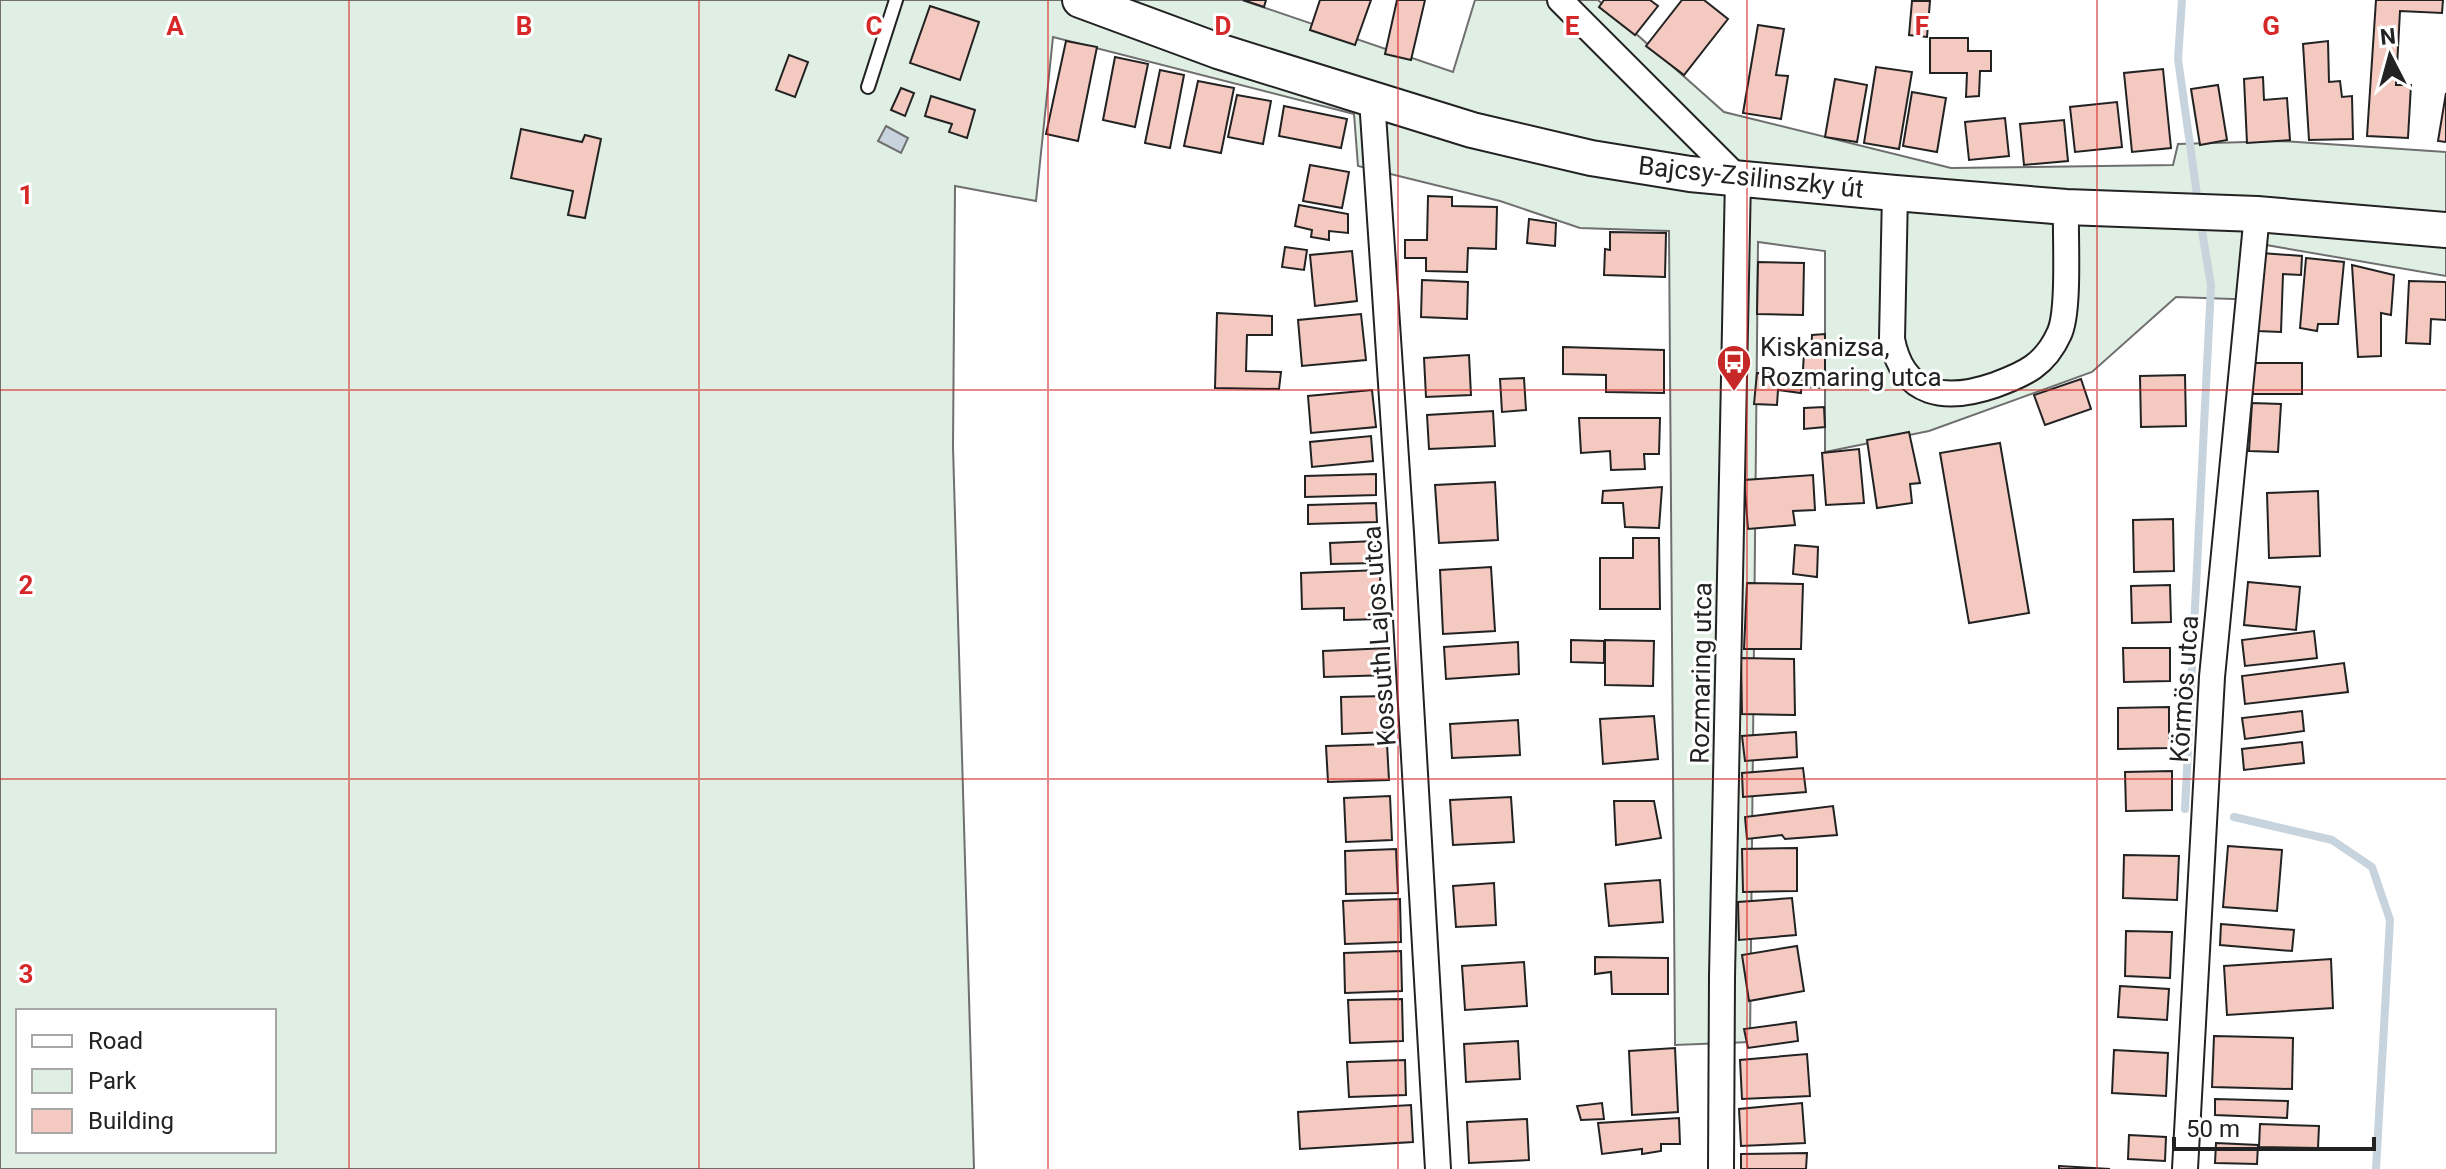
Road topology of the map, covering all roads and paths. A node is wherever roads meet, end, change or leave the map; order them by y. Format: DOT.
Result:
graph roads {
  1 [pos="896,0"];
  2 [pos="1080,0"];
  3 [pos="1560,0"];
  4 [pos="868,87"];
  5 [pos="1372,99"];
  6 [pos="1738,178"];
  7 [pos="1895,193"];
  8 [pos="2066,207"];
  9 [pos="2257,214"];
  10 [pos="2446,230"];
  11 [pos="1438,1169"];
  12 [pos="1721,1169"];
  13 [pos="2185,1169"];
  1 -- 4 [label="lane"];
  2 -- 5 [label="main road, Bajcsy-Zsilinszky út"];
  3 -- 6 [label="street"];
  5 -- 6 [label="main road, Bajcsy-Zsilinszky út"];
  5 -- 11 [label="street, Kossuth Lajos utca"];
  6 -- 7 [label="main road, Bajcsy-Zsilinszky út"];
  6 -- 12 [label="street, Rozmaring utca"];
  7 -- 8 [label="main road, Bajcsy-Zsilinszky út"];
  7 -- 8 [label="street"];
  8 -- 9 [label="main road, Bajcsy-Zsilinszky út"];
  9 -- 10 [label="main road, Bajcsy-Zsilinszky út"];
  9 -- 13 [label="street, Körmös utca"];
}
